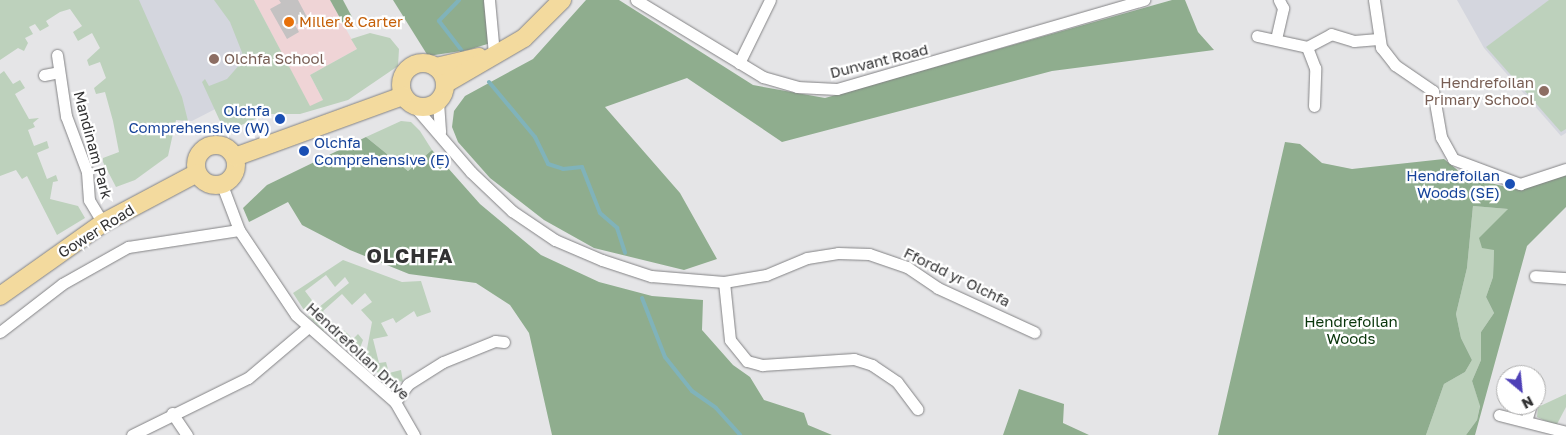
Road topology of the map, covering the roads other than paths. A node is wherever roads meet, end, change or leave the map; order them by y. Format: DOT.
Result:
graph roads {
  1 [pos="489,0"];
  2 [pos="562,0"];
  3 [pos="636,0"];
  4 [pos="770,0"];
  5 [pos="1144,0"];
  6 [pos="1279,0"];
  7 [pos="1374,0"];
  8 [pos="1257,36"];
  9 [pos="1378,38"];
  10 [pos="1276,39"];
  11 [pos="1307,46"];
  12 [pos="494,54"];
  13 [pos="57,55"];
  14 [pos="739,63"];
  15 [pos="436,67"];
  16 [pos="59,72"];
  17 [pos="44,75"];
  18 [pos="445,84"];
  19 [pos="409,101"];
  20 [pos="438,102"];
  21 [pos="1314,106"];
  22 [pos="440,132"];
  23 [pos="235,158"];
  24 [pos="1566,168"];
  25 [pos="197,173"];
  26 [pos="222,185"];
  27 [pos="103,223"];
  28 [pos="239,230"];
  29 [pos="1535,276"];
  30 [pos="1566,278"];
  31 [pos="724,282"];
  32 [pos="0,296"];
  33 [pos="307,328"];
  34 [pos="0,332"];
  35 [pos="1034,332"];
  36 [pos="504,342"];
  37 [pos="394,402"];
  38 [pos="916,409"];
  39 [pos="172,413"];
  40 [pos="1499,415"];
  41 [pos="1528,415"];
  42 [pos="1526,421"];
  43 [pos="1566,432"];
  44 [pos="132,435"];
  45 [pos="187,435"];
  46 [pos="414,435"];
  1 -- 12 [label="street"];
  2 -- 12 [label="main road"];
  3 -- 14 [label="street, Dunvant Road"];
  4 -- 14 [label="street"];
  5 -- 14 [label="street, Dunvant Road"];
  6 -- 10 [label="street"];
  7 -- 9 [label="street"];
  8 -- 10 [label="street"];
  9 -- 11 [label="street"];
  9 -- 24 [label="street"];
  10 -- 11 [label="street"];
  11 -- 21 [label="street"];
  12 -- 15 [label="main road"];
  12 -- 18 [label="main road"];
  13 -- 16 [label="street, Mandinam Park"];
  15 -- 18 [label="main road"];
  15 -- 19 [label="main road"];
  16 -- 17 [label="street"];
  16 -- 27 [label="street, Mandinam Park"];
  18 -- 20 [label="main road"];
  19 -- 20 [label="main road"];
  19 -- 22 [label="street, Ffordd yr Olchfa"];
  19 -- 23 [label="main road"];
  20 -- 22 [label="street"];
  22 -- 31 [label="street, Ffordd yr Olchfa"];
  23 -- 25 [label="main road"];
  23 -- 26 [label="main road"];
  25 -- 26 [label="main road"];
  25 -- 27 [label="main road, Gower Road"];
  26 -- 28 [label="street, Hendrefoilan Drive"];
  27 -- 32 [label="main road, Gower Road"];
  28 -- 33 [label="street, Hendrefoilan Drive"];
  28 -- 34 [label="street"];
  29 -- 30 [label="street"];
  31 -- 35 [label="street, Ffordd yr Olchfa"];
  31 -- 38 [label="street"];
  33 -- 37 [label="street, Hendrefoilan Drive"];
  33 -- 39 [label="street"];
  36 -- 37 [label="street"];
  37 -- 46 [label="street, Hendrefoilan Drive"];
  39 -- 44 [label="street"];
  39 -- 45 [label="street"];
  40 -- 42 [label="street"];
  41 -- 42 [label="street"];
  42 -- 43 [label="street"];
}
